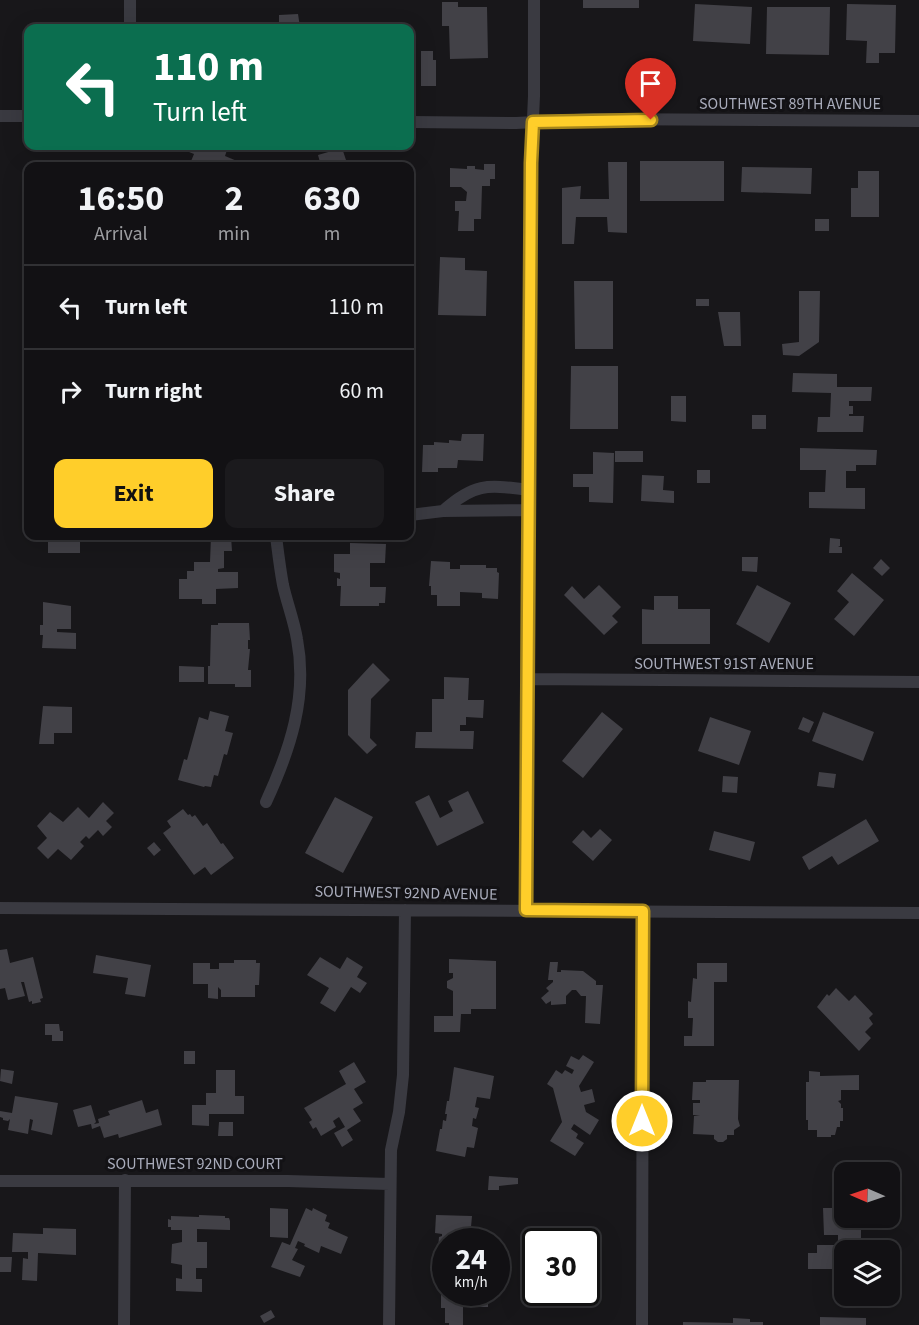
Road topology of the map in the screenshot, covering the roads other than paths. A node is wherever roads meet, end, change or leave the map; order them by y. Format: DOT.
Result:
graph roads {
  1 [pos="130,0"];
  2 [pos="534,0"];
  3 [pos="130,24"];
  4 [pos="0,116"];
  5 [pos="24,116"];
  6 [pos="919,121"];
  7 [pos="414,122"];
  8 [pos="533,122"];
  9 [pos="529,490"];
  10 [pos="529,510"];
  11 [pos="443,511"];
  12 [pos="414,515"];
  13 [pos="277,540"];
  14 [pos="528,679"];
  15 [pos="919,682"];
  16 [pos="266,802"];
  17 [pos="0,908"];
  18 [pos="405,910"];
  19 [pos="526,910"];
  20 [pos="643,911"];
  21 [pos="919,913"];
  22 [pos="125,1180"];
  23 [pos="0,1181"];
  24 [pos="389,1184"];
  25 [pos="124,1325"];
  26 [pos="389,1325"];
  27 [pos="642,1325"];
  1 -- 3 [label="street"];
  2 -- 8 [label="street"];
  4 -- 5 [label="street"];
  6 -- 8 [label="street, SOUTHWEST 89TH AVENUE"];
  7 -- 8 [label="street, SOUTHWEST 89TH AVENUE"];
  8 -- 9 [label="street"];
  9 -- 10 [label="street"];
  9 -- 11 [label="street"];
  10 -- 11 [label="street"];
  10 -- 14 [label="street"];
  11 -- 12 [label="street"];
  13 -- 16 [label="street"];
  14 -- 15 [label="street, SOUTHWEST 91ST AVENUE"];
  14 -- 19 [label="street"];
  17 -- 18 [label="street, SOUTHWEST 92ND AVENUE"];
  18 -- 19 [label="street, SOUTHWEST 92ND AVENUE"];
  18 -- 24 [label="street"];
  19 -- 20 [label="street, SOUTHWEST 92ND AVENUE"];
  20 -- 21 [label="street, SOUTHWEST 92ND AVENUE"];
  20 -- 27 [label="street"];
  22 -- 23 [label="street, SOUTHWEST 92ND COURT"];
  22 -- 24 [label="street, SOUTHWEST 92ND COURT"];
  22 -- 25 [label="street"];
  24 -- 26 [label="street"];
}
